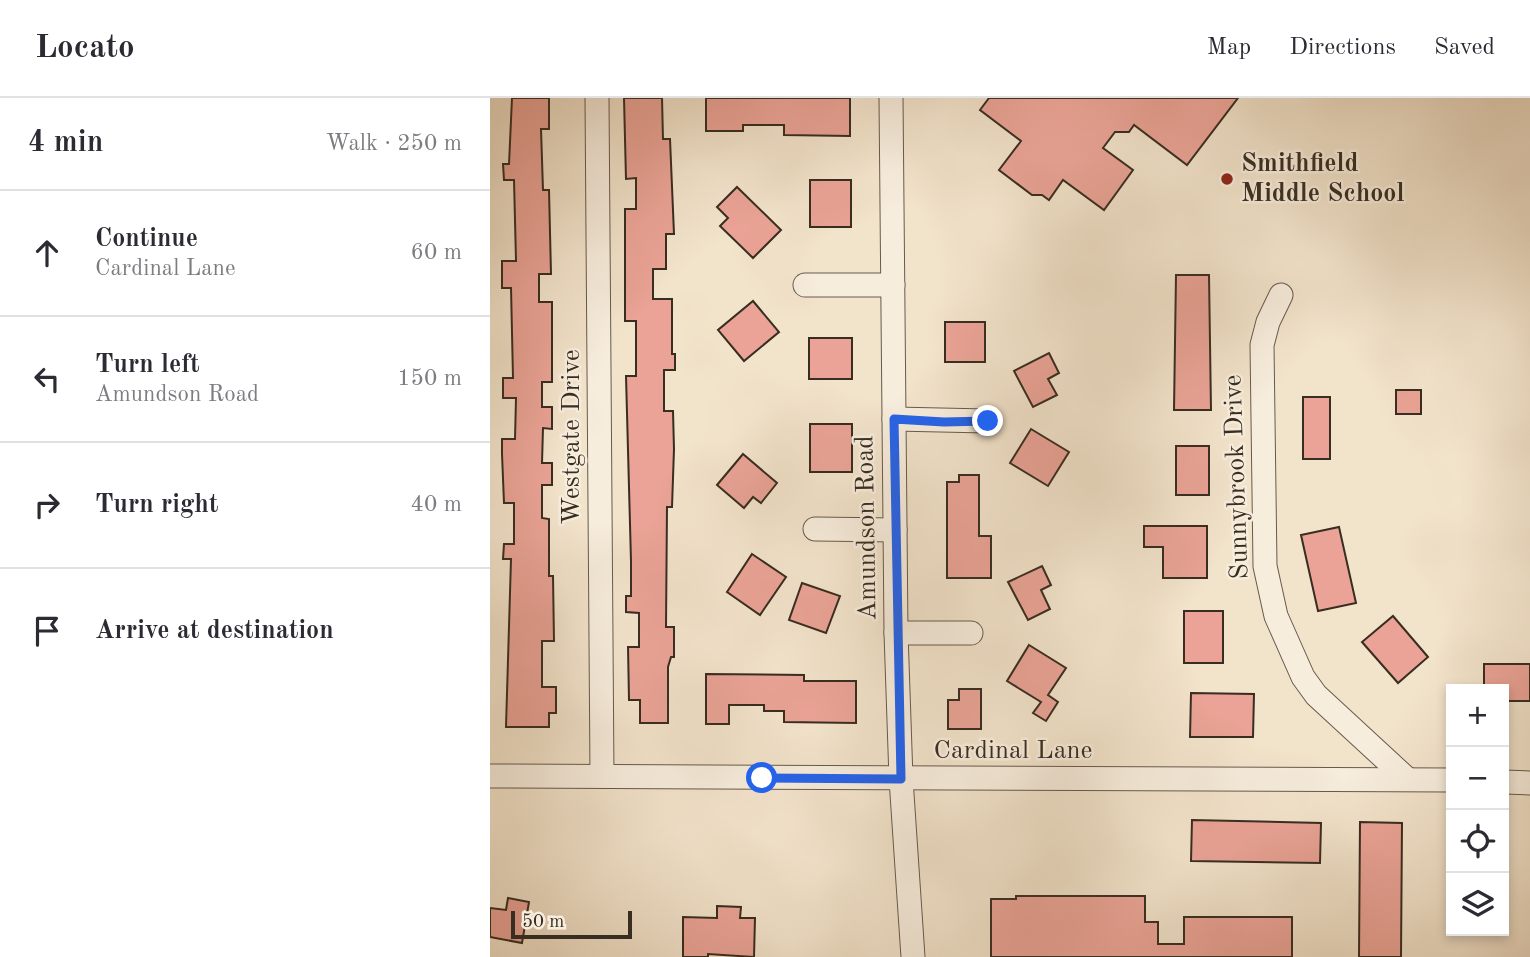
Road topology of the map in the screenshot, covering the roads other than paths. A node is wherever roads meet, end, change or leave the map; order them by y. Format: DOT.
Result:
graph roads {
  1 [pos="597,98"];
  2 [pos="891,98"];
  3 [pos="805,285"];
  4 [pos="893,285"];
  5 [pos="1281,295"];
  6 [pos="894,419"];
  7 [pos="988,421"];
  8 [pos="815,529"];
  9 [pos="895,530"];
  10 [pos="896,633"];
  11 [pos="971,633"];
  12 [pos="490,776"];
  13 [pos="602,776"];
  14 [pos="1406,778"];
  15 [pos="901,779"];
  16 [pos="1446,780"];
  17 [pos="1509,782"];
  18 [pos="1530,783"];
  19 [pos="913,957"];
  1 -- 13 [label="street, Westgate Drive"];
  2 -- 4 [label="street, Amundson Road"];
  3 -- 4 [label="street"];
  4 -- 6 [label="street, Amundson Road"];
  5 -- 14 [label="street, Sunnybrook Drive"];
  6 -- 7 [label="street"];
  6 -- 9 [label="street, Amundson Road"];
  8 -- 9 [label="street"];
  9 -- 10 [label="street, Amundson Road"];
  10 -- 11 [label="street"];
  10 -- 15 [label="street, Amundson Road"];
  12 -- 13 [label="street, Cardinal Lane"];
  13 -- 15 [label="street, Cardinal Lane"];
  14 -- 15 [label="street, Cardinal Lane"];
  14 -- 16 [label="street, Cardinal Lane"];
  15 -- 19 [label="street, Amundson Road"];
  17 -- 18 [label="street"];
}
